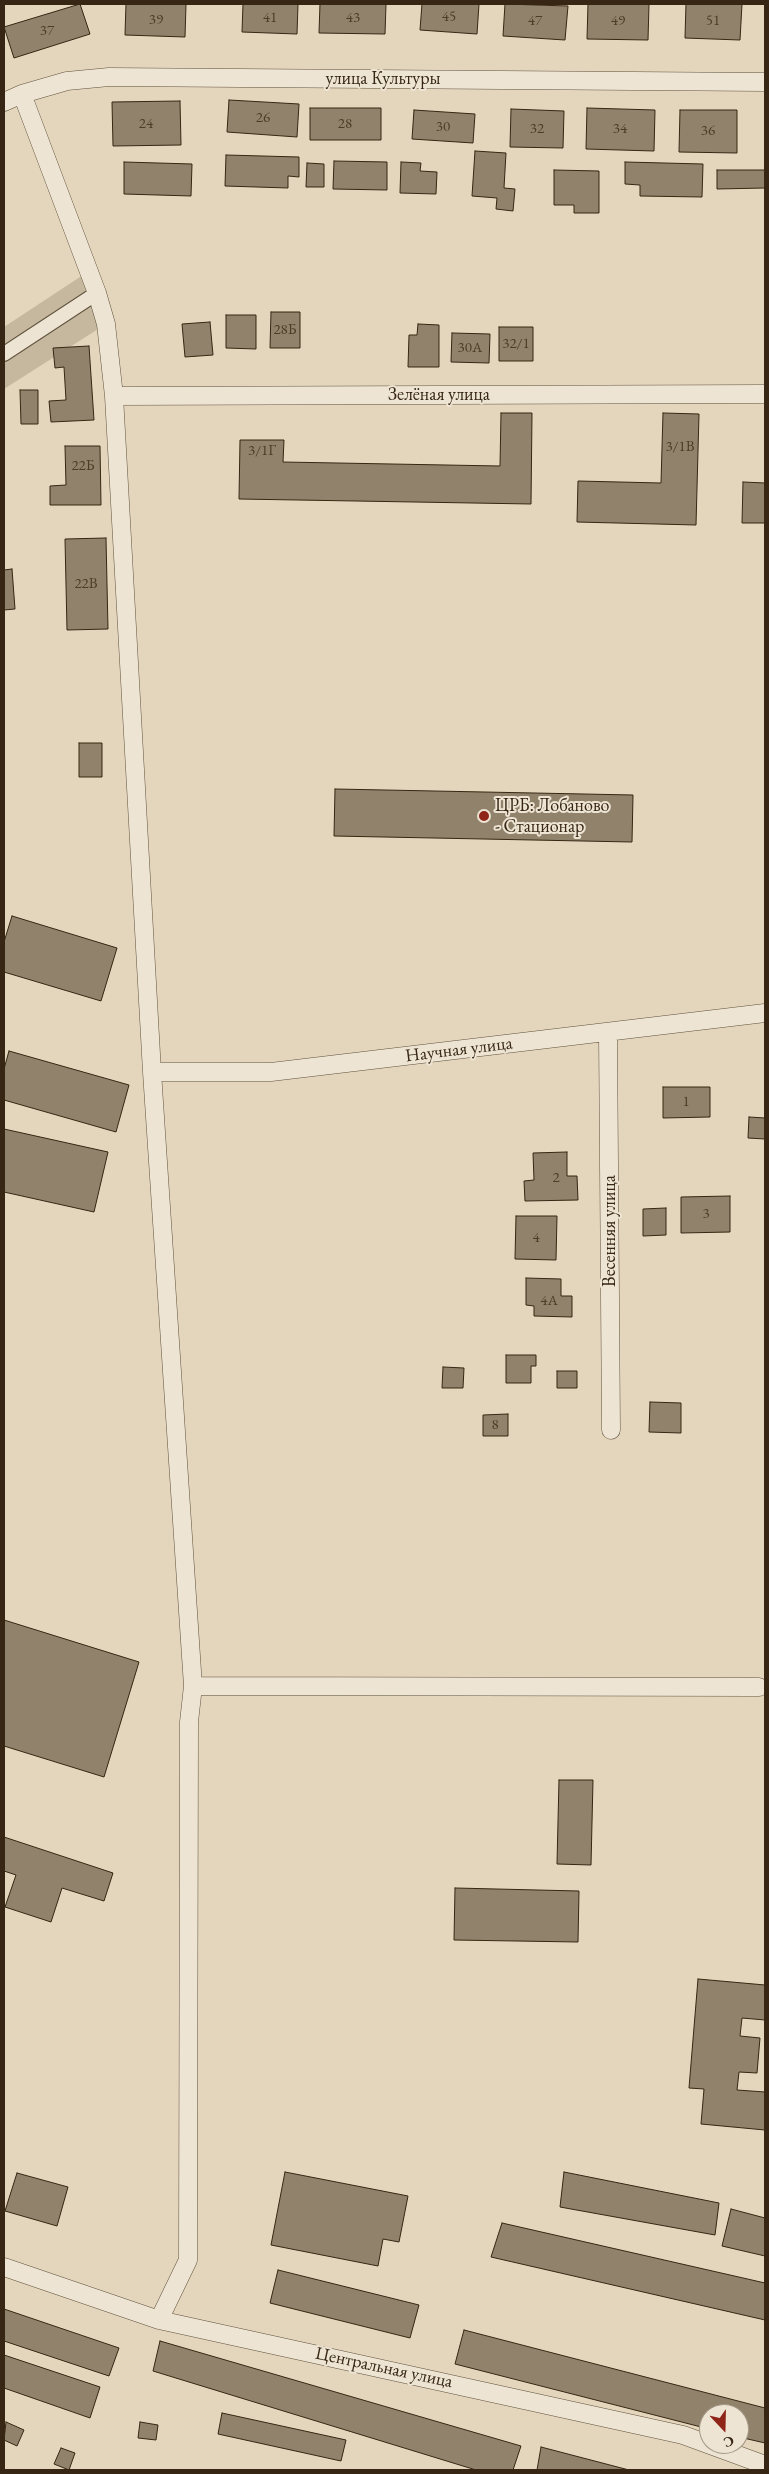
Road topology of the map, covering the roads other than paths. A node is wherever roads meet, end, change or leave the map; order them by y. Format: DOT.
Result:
graph roads {
  1 [pos="765,82"];
  2 [pos="22,94"];
  3 [pos="4,102"];
  4 [pos="97,293"];
  5 [pos="4,354"];
  6 [pos="765,394"];
  7 [pos="114,396"];
  8 [pos="765,1013"];
  9 [pos="608,1032"];
  10 [pos="152,1072"];
  11 [pos="611,1430"];
  12 [pos="193,1686"];
  13 [pos="759,1687"];
  14 [pos="4,2267"];
  15 [pos="159,2320"];
  16 [pos="765,2465"];
  1 -- 2 [label="street, улица Культуры"];
  2 -- 3 [label="street, улица Культуры"];
  2 -- 4 [label="street"];
  4 -- 5 [label="street"];
  4 -- 7 [label="street"];
  6 -- 7 [label="street, Зелёная улица"];
  7 -- 10 [label="street"];
  8 -- 9 [label="street, Научная улица"];
  9 -- 10 [label="street, Научная улица"];
  9 -- 11 [label="street, Весенняя улица"];
  10 -- 12 [label="street"];
  12 -- 13 [label="street"];
  12 -- 15 [label="street"];
  14 -- 15 [label="street, Центральная улица"];
  15 -- 16 [label="street, Центральная улица"];
}
